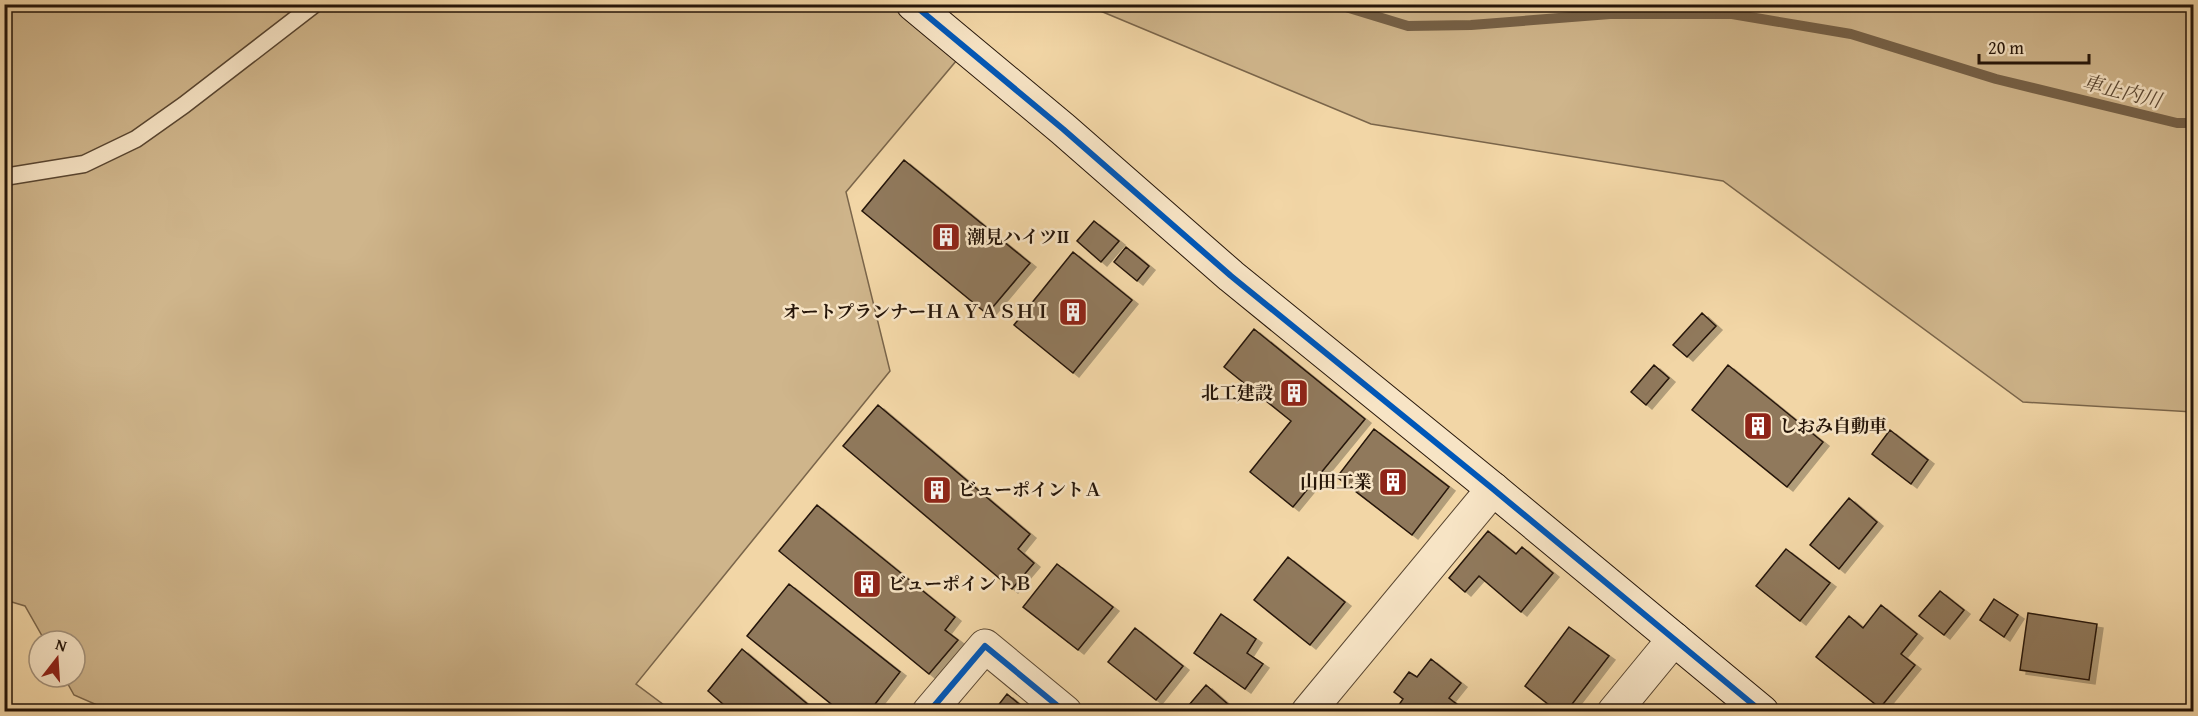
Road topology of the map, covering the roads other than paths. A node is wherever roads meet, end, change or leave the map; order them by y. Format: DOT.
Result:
graph roads {
  1 [pos="315,4"];
  2 [pos="913,4"];
  3 [pos="4,177"];
  4 [pos="1493,489"];
  5 [pos="1674,639"];
  6 [pos="929,711"];
  7 [pos="1065,711"];
  8 [pos="1308,711"];
  9 [pos="1614,711"];
  10 [pos="1762,711"];
  1 -- 3 [label="lane"];
  2 -- 4 [label="street"];
  4 -- 5 [label="street"];
  4 -- 8 [label="street"];
  5 -- 9 [label="street"];
  5 -- 10 [label="street"];
  6 -- 7 [label="street"];
}
